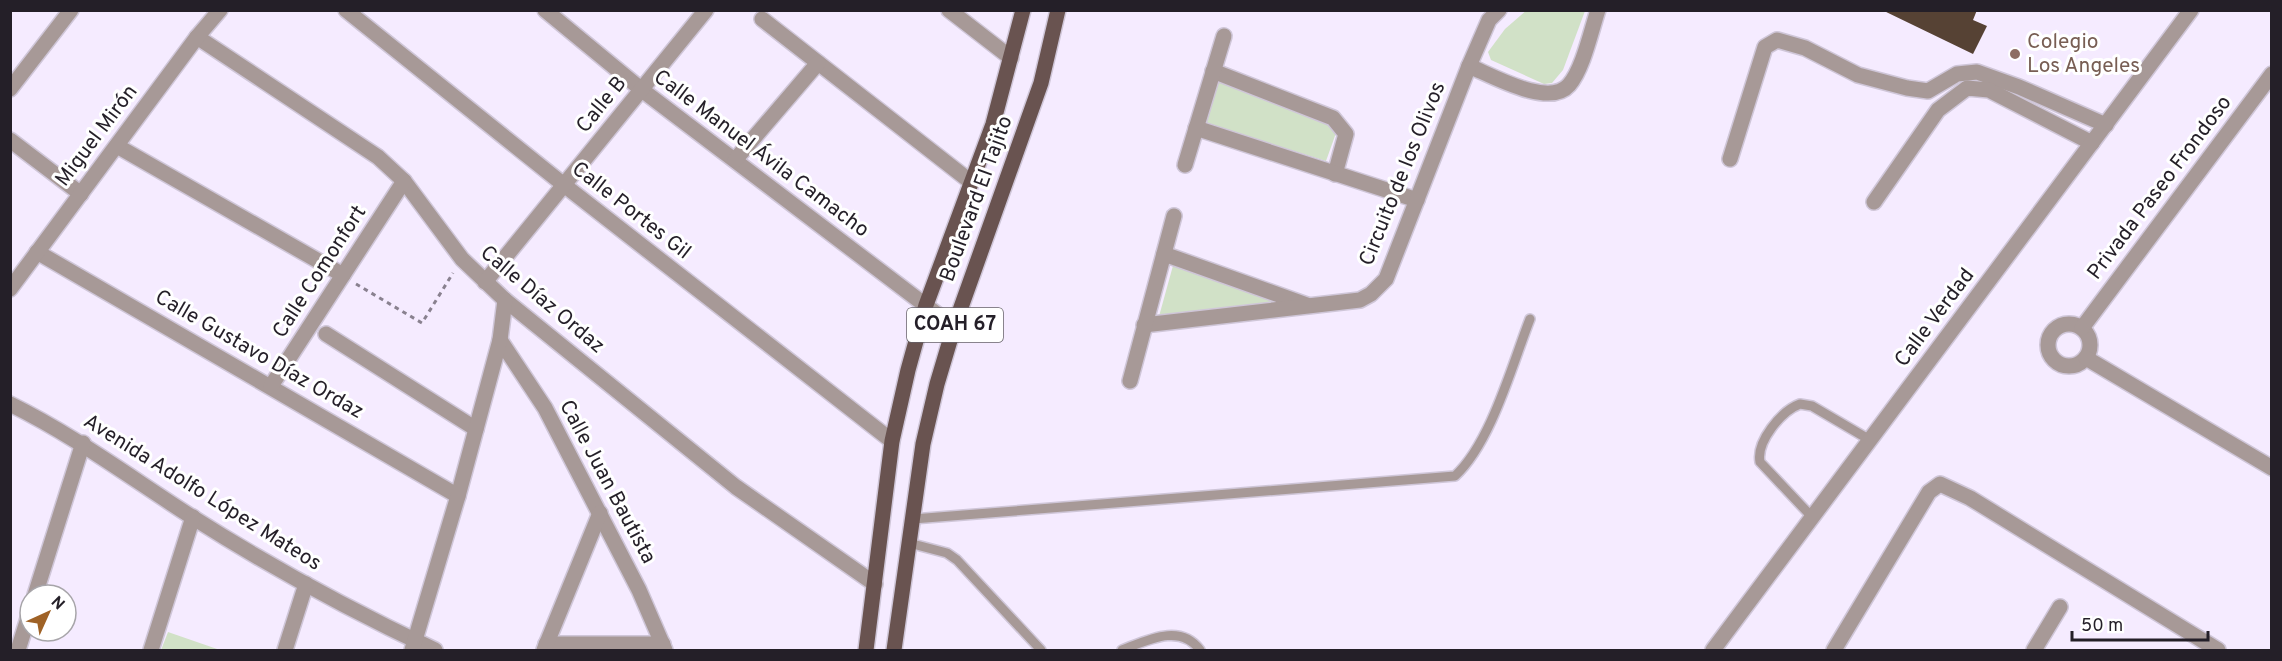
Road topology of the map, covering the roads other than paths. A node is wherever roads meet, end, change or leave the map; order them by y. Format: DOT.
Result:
graph roads {
  1 [pos="71,10"];
  2 [pos="220,10"];
  3 [pos="346,10"];
  4 [pos="545,10"];
  5 [pos="706,10"];
  6 [pos="949,10"];
  7 [pos="1023,10"];
  8 [pos="1058,10"];
  9 [pos="1499,10"];
  10 [pos="1598,10"];
  11 [pos="2191,10"];
  12 [pos="762,20"];
  13 [pos="197,36"];
  14 [pos="1224,36"];
  15 [pos="1011,58"];
  16 [pos="818,63"];
  17 [pos="1469,66"];
  18 [pos="1213,71"];
  19 [pos="2271,74"];
  20 [pos="10,89"];
  21 [pos="642,90"];
  22 [pos="1928,91"];
  23 [pos="1938,110"];
  24 [pos="2106,125"];
  25 [pos="1196,128"];
  26 [pos="10,140"];
  27 [pos="2092,143"];
  28 [pos="117,146"];
  29 [pos="1730,159"];
  30 [pos="735,160"];
  31 [pos="1185,165"];
  32 [pos="1335,174"];
  33 [pos="404,181"];
  34 [pos="971,182"];
  35 [pos="564,185"];
  36 [pos="81,194"];
  37 [pos="1417,200"];
  38 [pos="1874,202"];
  39 [pos="1174,216"];
  40 [pos="38,252"];
  41 [pos="1164,254"];
  42 [pos="343,275"];
  43 [pos="485,282"];
  44 [pos="10,289"];
  45 [pos="505,300"];
  46 [pos="926,305"];
  47 [pos="1310,306"];
  48 [pos="1530,319"];
  49 [pos="1144,325"];
  50 [pos="954,327"];
  51 [pos="2082,328"];
  52 [pos="326,334"];
  53 [pos="501,339"];
  54 [pos="2086,358"];
  55 [pos="1130,381"];
  56 [pos="271,386"];
  57 [pos="10,404"];
  58 [pos="476,429"];
  59 [pos="1870,440"];
  60 [pos="892,441"];
  61 [pos="83,443"];
  62 [pos="2271,468"];
  63 [pos="458,496"];
  64 [pos="600,513"];
  65 [pos="193,517"];
  66 [pos="1812,517"];
  67 [pos="913,519"];
  68 [pos="909,543"];
  69 [pos="39,583"];
  70 [pos="306,584"];
  71 [pos="875,584"];
  72 [pos="2060,607"];
  73 [pos="413,646"];
  74 [pos="664,647"];
  75 [pos="545,648"];
  76 [pos="152,651"];
  77 [pos="285,651"];
  78 [pos="435,651"];
  79 [pos="866,651"];
  80 [pos="894,651"];
  81 [pos="1041,651"];
  82 [pos="1122,651"];
  83 [pos="1200,651"];
  84 [pos="1713,651"];
  85 [pos="1834,651"];
  86 [pos="2034,651"];
  87 [pos="2218,651"];
  1 -- 20 [label="street"];
  2 -- 13 [label="street, Miguel Mirón"];
  3 -- 35 [label="street, Calle Portes Gil"];
  4 -- 21 [label="street, Calle Manuel Ávila Camacho"];
  5 -- 21 [label="street, Calle B"];
  6 -- 15 [label="street"];
  7 -- 15 [label="main road, Boulevard El Tajito / COAH 67"];
  8 -- 50 [label="main road, Boulevard El Tajito / COAH 67"];
  9 -- 17 [label="street, Circuito de los Olivos"];
  10 -- 17 [label="street, Circuito de los Olivos"];
  11 -- 24 [label="street, Calle Verdad"];
  12 -- 16 [label="street"];
  13 -- 28 [label="street, Miguel Mirón"];
  13 -- 33 [label="street, Calle Díaz Ordaz"];
  14 -- 18 [label="street"];
  15 -- 34 [label="main road, Boulevard El Tajito / COAH 67"];
  16 -- 30 [label="street"];
  16 -- 34 [label="street"];
  17 -- 37 [label="street, Circuito de los Olivos"];
  18 -- 25 [label="street"];
  18 -- 32 [label="street"];
  19 -- 51 [label="street, Privada Paseo Frondoso"];
  21 -- 30 [label="street, Calle Manuel Ávila Camacho"];
  21 -- 35 [label="street, Calle B"];
  22 -- 23 [label="street"];
  22 -- 24 [label="street"];
  22 -- 29 [label="street"];
  23 -- 27 [label="street"];
  23 -- 38 [label="street"];
  24 -- 27 [label="street, Calle Verdad"];
  25 -- 31 [label="street"];
  25 -- 32 [label="street"];
  26 -- 36 [label="street"];
  27 -- 59 [label="street, Calle Verdad"];
  28 -- 36 [label="street, Miguel Mirón"];
  28 -- 42 [label="street"];
  30 -- 46 [label="street, Calle Manuel Ávila Camacho"];
  32 -- 37 [label="street"];
  33 -- 42 [label="street, Calle Comonfort"];
  33 -- 43 [label="street, Calle Díaz Ordaz"];
  34 -- 46 [label="main road, Boulevard El Tajito / COAH 67"];
  35 -- 43 [label="street, Calle B"];
  35 -- 60 [label="street, Calle Portes Gil"];
  36 -- 40 [label="street, Miguel Mirón"];
  37 -- 47 [label="street, Circuito de los Olivos"];
  39 -- 41 [label="street"];
  40 -- 44 [label="street, Miguel Mirón"];
  40 -- 56 [label="street, Calle Gustavo Díaz Ordaz"];
  41 -- 47 [label="street"];
  41 -- 49 [label="street"];
  42 -- 56 [label="street, Calle Comonfort"];
  43 -- 45 [label="street, Calle Díaz Ordaz"];
  45 -- 53 [label="street"];
  45 -- 71 [label="street, Calle Díaz Ordaz"];
  46 -- 50 [label="street, Calle Manuel Ávila Camacho"];
  46 -- 60 [label="main road, Boulevard El Tajito / COAH 67"];
  47 -- 49 [label="street"];
  48 -- 67 [label="lane"];
  49 -- 55 [label="street"];
  50 -- 67 [label="main road, Boulevard El Tajito / COAH 67"];
  51 -- 54 [label="street"];
  51 -- 54 [label="street"];
  52 -- 58 [label="street"];
  53 -- 58 [label="street"];
  53 -- 64 [label="street, Calle Juan Bautista"];
  54 -- 62 [label="street"];
  56 -- 63 [label="street, Calle Gustavo Díaz Ordaz"];
  57 -- 61 [label="street, Avenida Adolfo López Mateos"];
  58 -- 63 [label="street"];
  59 -- 66 [label="street, Calle Verdad"];
  59 -- 66 [label="lane"];
  60 -- 71 [label="main road, Boulevard El Tajito / COAH 67"];
  61 -- 65 [label="street, Avenida Adolfo López Mateos"];
  61 -- 69 [label="street"];
  63 -- 73 [label="street"];
  64 -- 74 [label="street, Calle Juan Bautista"];
  64 -- 75 [label="street"];
  65 -- 70 [label="street, Avenida Adolfo López Mateos"];
  65 -- 76 [label="street"];
  66 -- 84 [label="street, Calle Verdad"];
  67 -- 68 [label="main road, Boulevard El Tajito / COAH 67"];
  68 -- 80 [label="main road, Boulevard El Tajito / COAH 67"];
  68 -- 81 [label="lane"];
  70 -- 73 [label="street, Avenida Adolfo López Mateos"];
  70 -- 77 [label="street"];
  71 -- 79 [label="main road, Boulevard El Tajito / COAH 67"];
  72 -- 86 [label="street"];
  73 -- 78 [label="street, Avenida Adolfo López Mateos"];
  74 -- 75 [label="street"];
  82 -- 83 [label="lane"];
  85 -- 87 [label="street"];
}
